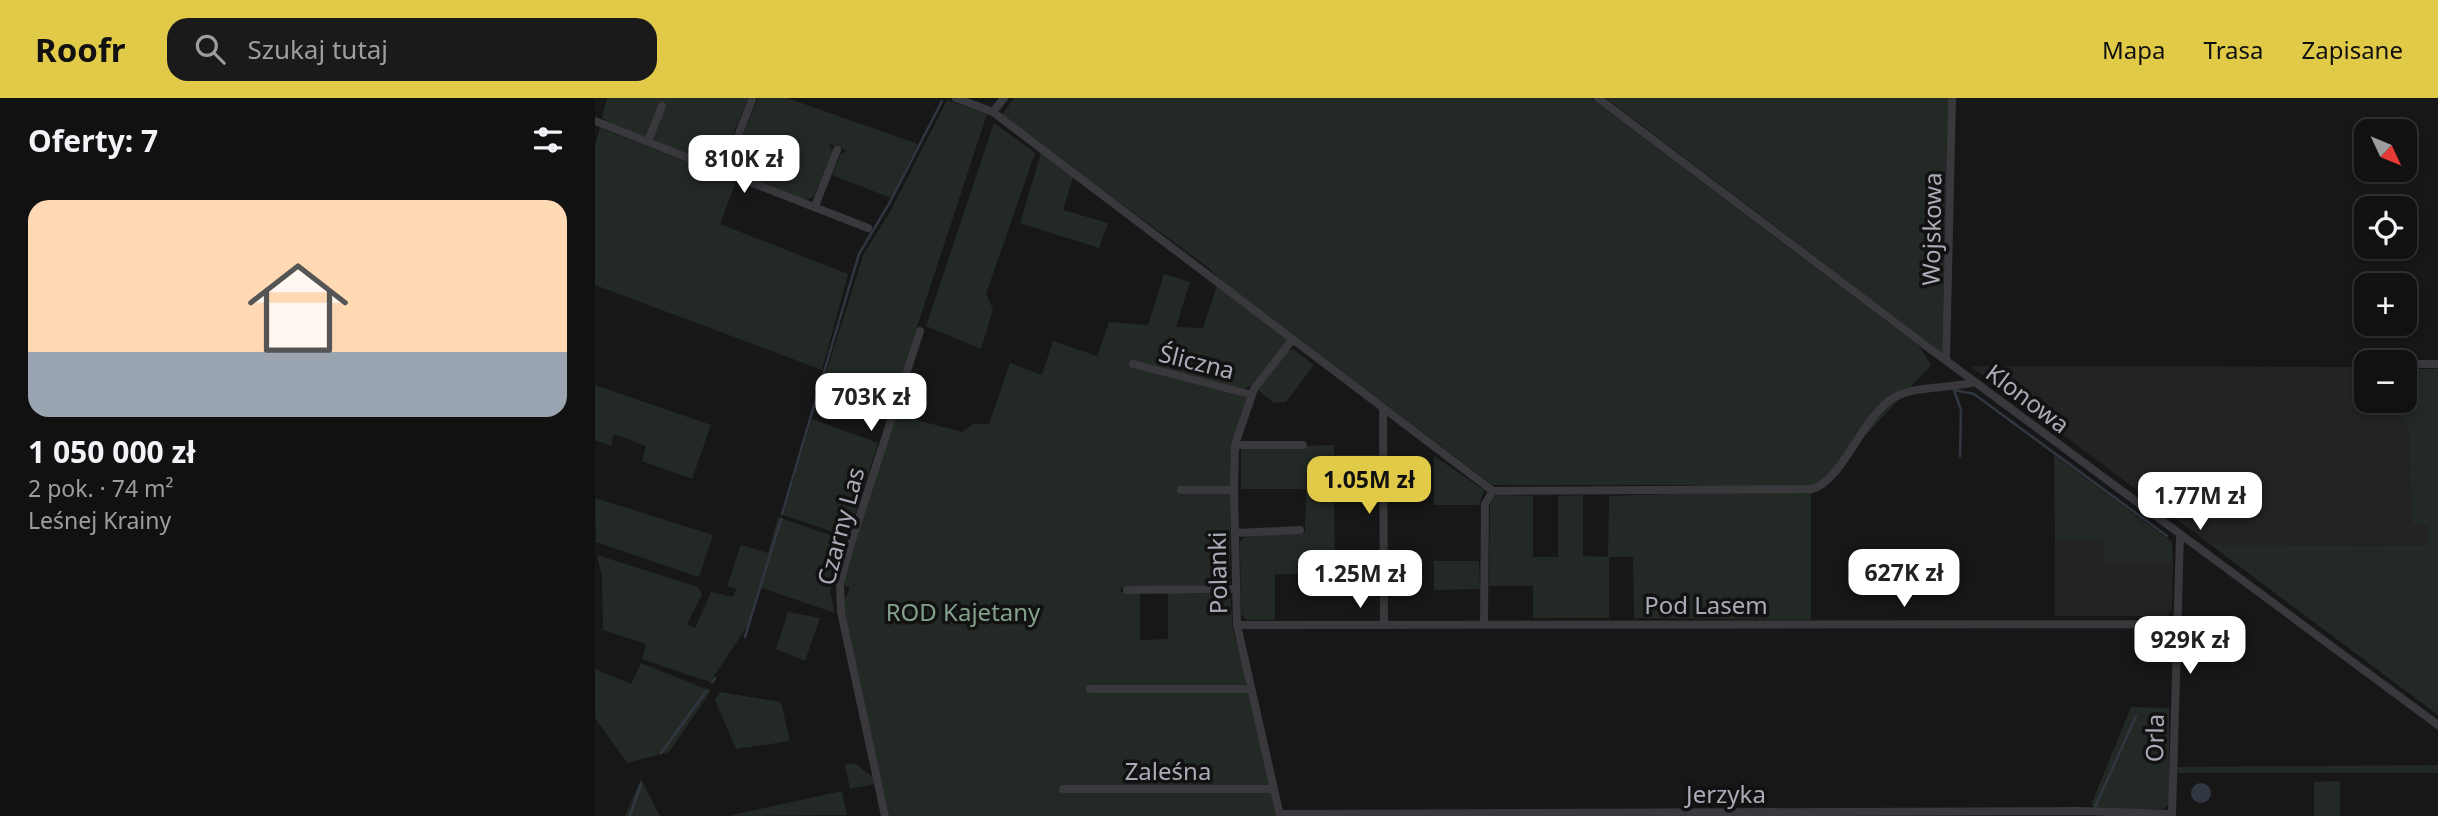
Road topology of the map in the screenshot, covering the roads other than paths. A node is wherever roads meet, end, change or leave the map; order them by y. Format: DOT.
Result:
graph roads {
  1 [pos="956,98"];
  2 [pos="1004,98"];
  3 [pos="1598,98"];
  4 [pos="1952,98"];
  5 [pos="752,100"];
  6 [pos="662,106"];
  7 [pos="993,112"];
  8 [pos="595,121"];
  9 [pos="648,141"];
  10 [pos="837,150"];
  11 [pos="724,172"];
  12 [pos="815,206"];
  13 [pos="868,228"];
  14 [pos="920,331"];
  15 [pos="1292,340"];
  16 [pos="1945,360"];
  17 [pos="1133,364"];
  18 [pos="2417,364"];
  19 [pos="2438,364"];
  20 [pos="1975,382"];
  21 [pos="1252,395"];
  22 [pos="1383,408"];
  23 [pos="1235,444"];
  24 [pos="1303,445"];
  25 [pos="1234,489"];
  26 [pos="1181,490"];
  27 [pos="1493,491"];
  28 [pos="1300,530"];
  29 [pos="1235,533"];
  30 [pos="2180,535"];
  31 [pos="1235,589"];
  32 [pos="1127,590"];
  33 [pos="1484,623"];
  34 [pos="2176,624"];
  35 [pos="1237,625"];
  36 [pos="1384,625"];
  37 [pos="1090,689"];
  38 [pos="1250,689"];
  39 [pos="2438,725"];
  40 [pos="1063,789"];
  41 [pos="1273,789"];
  42 [pos="1280,815"];
  43 [pos="2172,815"];
  44 [pos="885,816"];
  1 -- 7 [label="street"];
  2 -- 7 [label="street"];
  3 -- 16 [label="street, Klonowa"];
  4 -- 16 [label="street, Wojskowa"];
  5 -- 11 [label="street"];
  6 -- 9 [label="street"];
  7 -- 15 [label="street"];
  8 -- 9 [label="street"];
  9 -- 11 [label="street"];
  10 -- 12 [label="street"];
  11 -- 12 [label="street"];
  12 -- 13 [label="street"];
  14 -- 44 [label="street, Czarny Las"];
  15 -- 21 [label="street, Polanki"];
  15 -- 22 [label="street"];
  16 -- 20 [label="street, Klonowa"];
  17 -- 21 [label="street, Śliczna"];
  18 -- 19 [label="street"];
  20 -- 27 [label="street"];
  20 -- 30 [label="street, Klonowa"];
  21 -- 23 [label="street, Polanki"];
  22 -- 27 [label="street"];
  22 -- 36 [label="street"];
  23 -- 24 [label="street"];
  23 -- 25 [label="street, Polanki"];
  25 -- 26 [label="street"];
  25 -- 29 [label="street, Polanki"];
  27 -- 33 [label="street"];
  28 -- 29 [label="street"];
  29 -- 31 [label="street, Polanki"];
  30 -- 34 [label="street, Orla"];
  30 -- 39 [label="street, Klonowa"];
  31 -- 32 [label="street"];
  31 -- 35 [label="street, Polanki"];
  33 -- 34 [label="street, Pod Lasem"];
  33 -- 36 [label="street, Pod Lasem"];
  34 -- 43 [label="street, Orla"];
  35 -- 36 [label="street, Pod Lasem"];
  35 -- 38 [label="street, Polanki"];
  37 -- 38 [label="street"];
  38 -- 41 [label="street, Polanki"];
  40 -- 41 [label="street, Zaleśna"];
  41 -- 42 [label="street, Polanki"];
  42 -- 43 [label="street, Jerzyka"];
}
